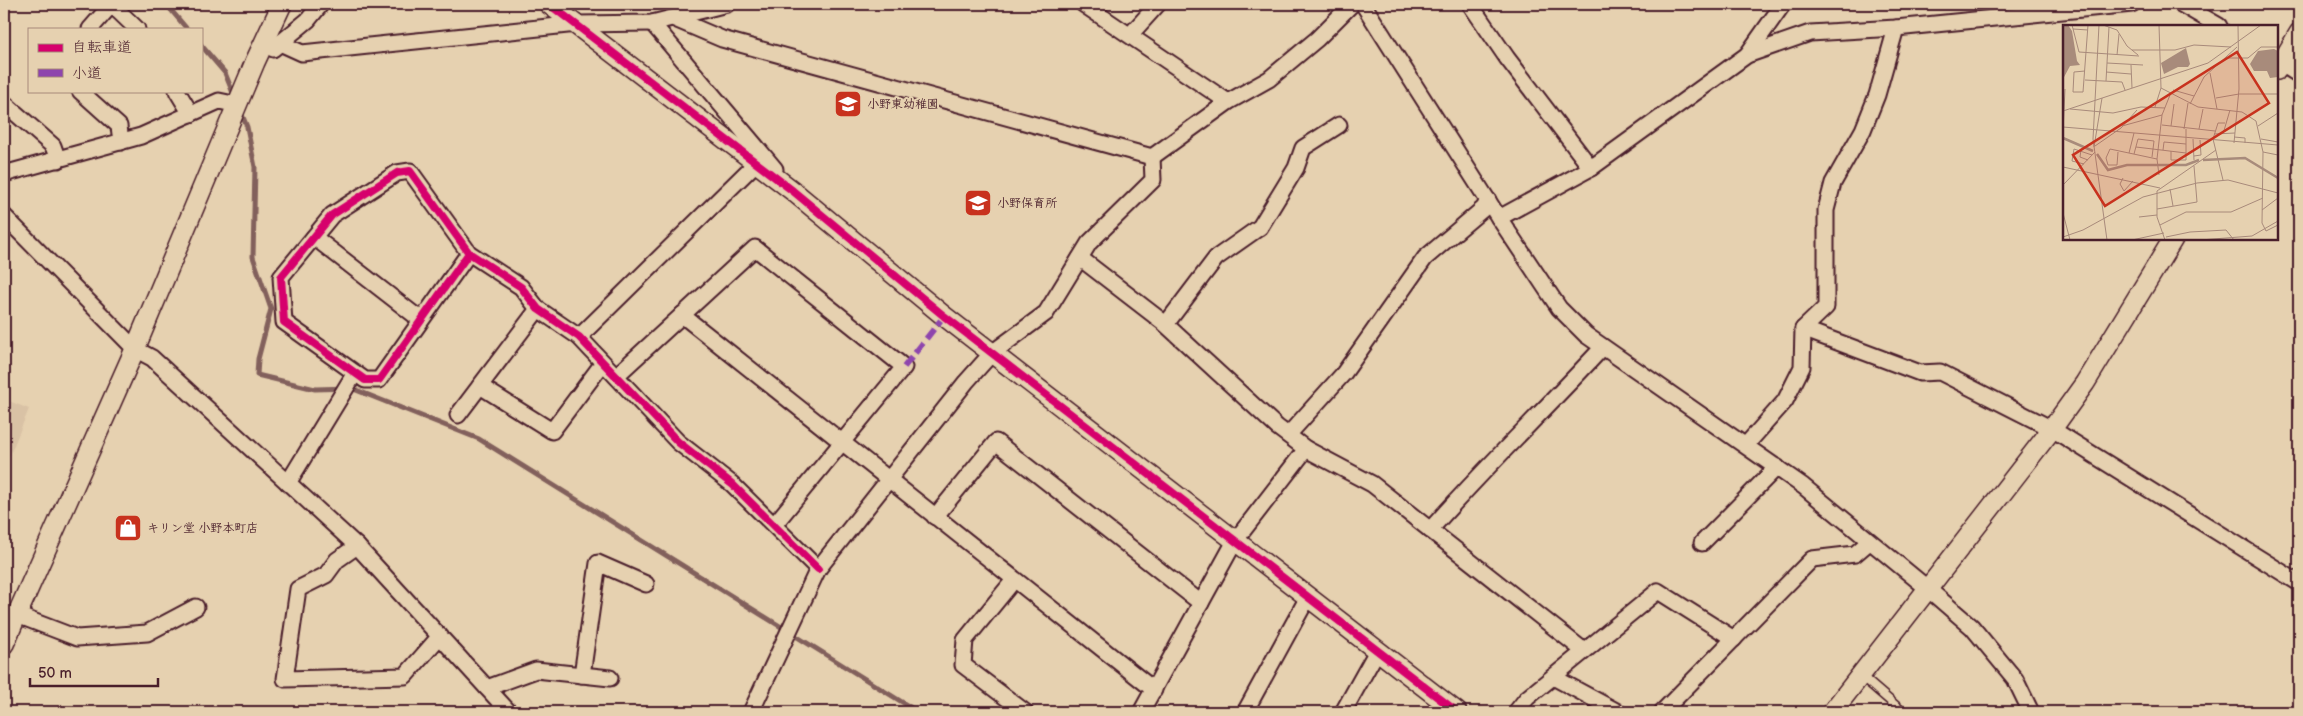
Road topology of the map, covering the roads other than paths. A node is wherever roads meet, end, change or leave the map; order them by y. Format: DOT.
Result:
graph roads {
  1 [pos="112,4"];
  2 [pos="282,4"];
  3 [pos="321,4"];
  4 [pos="549,4"];
  5 [pos="727,4"];
  6 [pos="1083,4"];
  7 [pos="1158,4"];
  8 [pos="1352,4"];
  9 [pos="1364,4"];
  10 [pos="1470,4"];
  11 [pos="1784,4"];
  12 [pos="2132,4"];
  13 [pos="2181,4"];
  14 [pos="675,19"];
  15 [pos="652,23"];
  16 [pos="577,24"];
  17 [pos="2217,25"];
  18 [pos="91,28"];
  19 [pos="136,28"];
  20 [pos="1896,28"];
  21 [pos="2299,33"];
  22 [pos="1130,35"];
  23 [pos="280,43"];
  24 [pos="1747,55"];
  25 [pos="255,62"];
  26 [pos="2278,64"];
  27 [pos="2299,75"];
  28 [pos="81,92"];
  29 [pos="178,92"];
  30 [pos="1228,102"];
  31 [pos="4,103"];
  32 [pos="238,105"];
  33 [pos="191,114"];
  34 [pos="1339,125"];
  35 [pos="121,142"];
  36 [pos="1152,157"];
  37 [pos="58,160"];
  38 [pos="756,163"];
  39 [pos="1591,168"];
  40 [pos="4,174"];
  41 [pos="793,191"];
  42 [pos="1488,200"];
  43 [pos="4,216"];
  44 [pos="1499,218"];
  45 [pos="314,237"];
  46 [pos="2172,240"];
  47 [pos="469,253"];
  48 [pos="1080,258"];
  49 [pos="538,309"];
  50 [pos="682,315"];
  51 [pos="421,320"];
  52 [pos="1166,324"];
  53 [pos="1803,329"];
  54 [pos="579,337"];
  55 [pos="1603,347"];
  56 [pos="135,349"];
  57 [pos="992,353"];
  58 [pos="603,363"];
  59 [pos="355,373"];
  60 [pos="616,376"];
  61 [pos="480,386"];
  62 [pos="458,415"];
  63 [pos="2052,429"];
  64 [pos="1288,435"];
  65 [pos="842,442"];
  66 [pos="1746,444"];
  67 [pos="1306,449"];
  68 [pos="1777,467"];
  69 [pos="888,480"];
  70 [pos="288,483"];
  71 [pos="935,517"];
  72 [pos="774,525"];
  73 [pos="1430,530"];
  74 [pos="1235,541"];
  75 [pos="1868,542"];
  76 [pos="1702,543"];
  77 [pos="357,546"];
  78 [pos="818,569"];
  79 [pos="1014,580"];
  80 [pos="2299,583"];
  81 [pos="646,584"];
  82 [pos="1927,588"];
  83 [pos="1308,597"];
  84 [pos="1201,603"];
  85 [pos="196,607"];
  86 [pos="17,615"];
  87 [pos="440,636"];
  88 [pos="1734,639"];
  89 [pos="4,644"];
  90 [pos="1377,651"];
  91 [pos="1584,651"];
  92 [pos="582,675"];
  93 [pos="1860,675"];
  94 [pos="1553,677"];
  95 [pos="610,678"];
  96 [pos="487,688"];
  97 [pos="1154,690"];
  98 [pos="509,712"];
  99 [pos="751,712"];
  100 [pos="1025,712"];
  101 [pos="1141,712"];
  102 [pos="1245,712"];
  103 [pos="1343,712"];
  104 [pos="1456,712"];
  105 [pos="1516,712"];
  106 [pos="1618,712"];
  107 [pos="1662,712"];
  108 [pos="1832,712"];
  109 [pos="1903,712"];
  110 [pos="2031,712"];
  1 -- 18 [label="street"];
  1 -- 19 [label="street"];
  2 -- 25 [label="street"];
  3 -- 23 [label="street"];
  4 -- 16 [label="street"];
  5 -- 14 [label="street"];
  6 -- 22 [label="street"];
  7 -- 22 [label="street"];
  8 -- 30 [label="street"];
  9 -- 42 [label="street"];
  10 -- 39 [label="street"];
  11 -- 24 [label="street"];
  12 -- 20 [label="street"];
  13 -- 17 [label="street"];
  14 -- 15 [label="street"];
  14 -- 36 [label="street"];
  15 -- 16 [label="street"];
  15 -- 41 [label="street"];
  16 -- 23 [label="street"];
  16 -- 38 [label="street"];
  20 -- 24 [label="street"];
  20 -- 53 [label="street"];
  21 -- 26 [label="street"];
  22 -- 30 [label="street"];
  23 -- 25 [label="street"];
  24 -- 39 [label="street"];
  25 -- 32 [label="street"];
  26 -- 27 [label="street"];
  28 -- 35 [label="street"];
  29 -- 33 [label="street"];
  30 -- 36 [label="street"];
  31 -- 37 [label="street"];
  32 -- 33 [label="street"];
  32 -- 56 [label="street"];
  33 -- 35 [label="street"];
  34 -- 52 [label="street"];
  35 -- 37 [label="street"];
  36 -- 48 [label="street"];
  37 -- 40 [label="street"];
  38 -- 41 [label="street"];
  38 -- 54 [label="street"];
  39 -- 44 [label="street"];
  41 -- 57 [label="street"];
  42 -- 44 [label="street"];
  42 -- 64 [label="street"];
  43 -- 56 [label="street"];
  44 -- 55 [label="street"];
  45 -- 47 [label="street"];
  45 -- 51 [label="street"];
  45 -- 59 [label="street"];
  46 -- 63 [label="street"];
  47 -- 49 [label="street"];
  47 -- 51 [label="street"];
  48 -- 52 [label="street"];
  48 -- 57 [label="street"];
  49 -- 54 [label="street"];
  49 -- 61 [label="street"];
  50 -- 60 [label="street"];
  50 -- 65 [label="street"];
  50 -- 65 [label="street"];
  51 -- 59 [label="street"];
  52 -- 64 [label="street"];
  53 -- 63 [label="street"];
  53 -- 66 [label="street"];
  54 -- 58 [label="street"];
  55 -- 66 [label="street"];
  55 -- 73 [label="street"];
  56 -- 70 [label="street"];
  56 -- 86 [label="street"];
  57 -- 69 [label="street"];
  57 -- 74 [label="street"];
  58 -- 60 [label="street"];
  58 -- 61 [label="street"];
  59 -- 70 [label="street"];
  60 -- 72 [label="street"];
  61 -- 62 [label="street"];
  63 -- 80 [label="street"];
  63 -- 82 [label="street"];
  64 -- 67 [label="street"];
  65 -- 69 [label="street"];
  65 -- 72 [label="street"];
  66 -- 68 [label="street"];
  67 -- 73 [label="street"];
  67 -- 74 [label="street"];
  68 -- 75 [label="street"];
  68 -- 76 [label="street"];
  69 -- 71 [label="street"];
  69 -- 78 [label="street"];
  70 -- 77 [label="street"];
  71 -- 79 [label="street"];
  71 -- 84 [label="street"];
  72 -- 78 [label="street"];
  73 -- 91 [label="street"];
  74 -- 83 [label="street"];
  74 -- 84 [label="street"];
  75 -- 82 [label="street"];
  75 -- 88 [label="street"];
  77 -- 87 [label="street"];
  77 -- 87 [label="street"];
  78 -- 99 [label="street"];
  79 -- 97 [label="street"];
  79 -- 100 [label="street"];
  81 -- 92 [label="street"];
  82 -- 93 [label="street"];
  82 -- 110 [label="street"];
  83 -- 90 [label="street"];
  83 -- 102 [label="street"];
  84 -- 97 [label="street"];
  85 -- 86 [label="street"];
  86 -- 89 [label="street"];
  87 -- 96 [label="street"];
  88 -- 91 [label="street"];
  88 -- 107 [label="street"];
  90 -- 103 [label="street"];
  90 -- 104 [label="street"];
  91 -- 94 [label="street"];
  92 -- 95 [label="street"];
  92 -- 96 [label="street"];
  93 -- 108 [label="street"];
  93 -- 109 [label="lane"];
  94 -- 105 [label="street"];
  94 -- 106 [label="street"];
  96 -- 98 [label="street"];
  97 -- 101 [label="street"];
}
